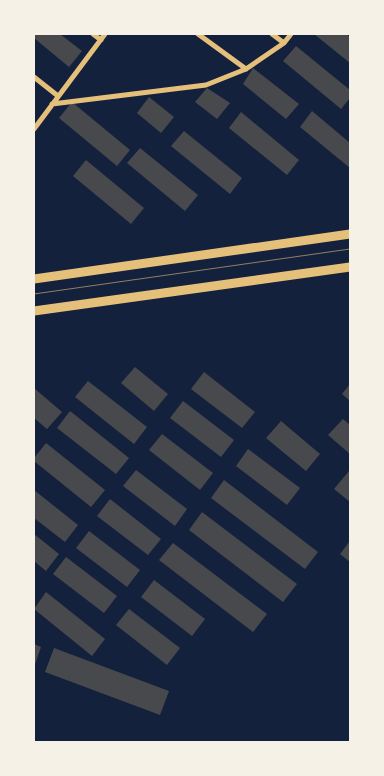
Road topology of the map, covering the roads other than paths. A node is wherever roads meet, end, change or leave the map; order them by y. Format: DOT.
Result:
graph roads {
  1 [pos="93,34"];
  2 [pos="106,34"];
  3 [pos="198,34"];
  4 [pos="272,34"];
  5 [pos="291,34"];
  6 [pos="101,40"];
  7 [pos="284,43"];
  8 [pos="246,69"];
  9 [pos="34,77"];
  10 [pos="58,96"];
  11 [pos="52,104"];
  12 [pos="34,129"];
  13 [pos="350,234"];
  14 [pos="350,267"];
  15 [pos="34,279"];
  16 [pos="34,311"];
  1 -- 6 [label="street"];
  2 -- 6 [label="street"];
  3 -- 8 [label="street"];
  4 -- 7 [label="street"];
  5 -- 7 [label="street"];
  6 -- 10 [label="street"];
  7 -- 8 [label="street"];
  8 -- 11 [label="street"];
  9 -- 10 [label="street"];
  10 -- 11 [label="street"];
  11 -- 12 [label="street"];
  13 -- 15 [label="main road"];
  14 -- 16 [label="main road"];
}
